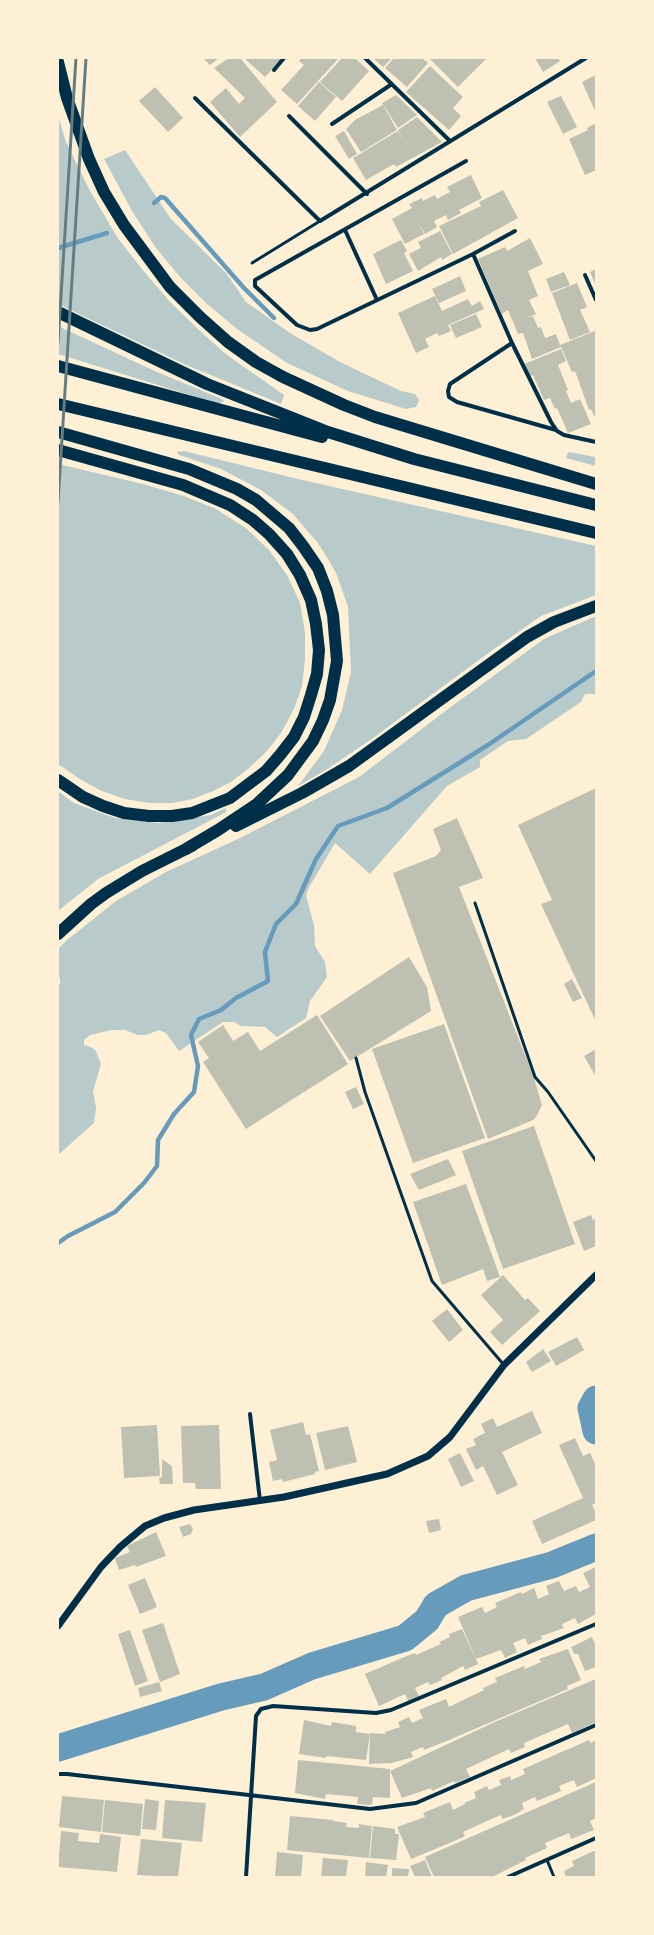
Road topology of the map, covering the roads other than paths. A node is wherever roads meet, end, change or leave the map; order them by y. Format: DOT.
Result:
graph roads {
  1 [pos="284,58"];
  2 [pos="365,58"];
  3 [pos="586,58"];
  4 [pos="58,62"];
  5 [pos="274,70"];
  6 [pos="392,84"];
  7 [pos="195,98"];
  8 [pos="290,116"];
  9 [pos="332,124"];
  10 [pos="450,141"];
  11 [pos="466,161"];
  12 [pos="367,194"];
  13 [pos="320,221"];
  14 [pos="345,230"];
  15 [pos="515,231"];
  16 [pos="473,254"];
  17 [pos="252,263"];
  18 [pos="585,275"];
  19 [pos="376,300"];
  20 [pos="596,300"];
  21 [pos="58,312"];
  22 [pos="512,344"];
  23 [pos="58,366"];
  24 [pos="58,404"];
  25 [pos="557,431"];
  26 [pos="58,432"];
  27 [pos="596,442"];
  28 [pos="58,450"];
  29 [pos="433,464"];
  30 [pos="596,484"];
  31 [pos="596,505"];
  32 [pos="596,533"];
  33 [pos="596,606"];
  34 [pos="58,780"];
  35 [pos="186,849"];
  36 [pos="474,904"];
  37 [pos="58,934"];
  38 [pos="356,1058"];
  39 [pos="596,1161"];
  40 [pos="596,1275"];
  41 [pos="504,1365"];
  42 [pos="250,1414"];
  43 [pos="260,1501"];
  44 [pos="596,1624"];
  45 [pos="58,1626"];
  46 [pos="596,1725"];
  47 [pos="58,1774"];
  48 [pos="250,1796"];
  49 [pos="596,1838"];
  50 [pos="547,1860"];
  51 [pos="246,1877"];
  52 [pos="508,1877"];
  53 [pos="554,1877"];
  1 -- 5 [label="street"];
  2 -- 6 [label="street"];
  3 -- 10 [label="street"];
  4 -- 30 [label="highway"];
  6 -- 9 [label="street"];
  6 -- 10 [label="street"];
  7 -- 13 [label="street"];
  8 -- 12 [label="street"];
  10 -- 12 [label="street"];
  11 -- 14 [label="street"];
  12 -- 13 [label="street"];
  13 -- 17 [label="lane"];
  14 -- 19 [label="street"];
  14 -- 19 [label="street"];
  15 -- 16 [label="street"];
  16 -- 19 [label="street"];
  16 -- 22 [label="street"];
  18 -- 20 [label="street"];
  21 -- 29 [label="highway"];
  22 -- 25 [label="street"];
  22 -- 25 [label="street"];
  23 -- 29 [label="highway"];
  24 -- 32 [label="highway"];
  25 -- 27 [label="street"];
  26 -- 35 [label="highway"];
  28 -- 34 [label="highway"];
  29 -- 31 [label="highway"];
  33 -- 35 [label="highway"];
  35 -- 37 [label="highway"];
  36 -- 39 [label="lane"];
  38 -- 41 [label="lane"];
  40 -- 41 [label="street"];
  41 -- 43 [label="street"];
  42 -- 43 [label="street"];
  43 -- 45 [label="street"];
  44 -- 48 [label="street"];
  46 -- 48 [label="street"];
  47 -- 48 [label="street"];
  48 -- 51 [label="street"];
  49 -- 50 [label="street"];
  50 -- 52 [label="street"];
  50 -- 53 [label="lane"];
}
